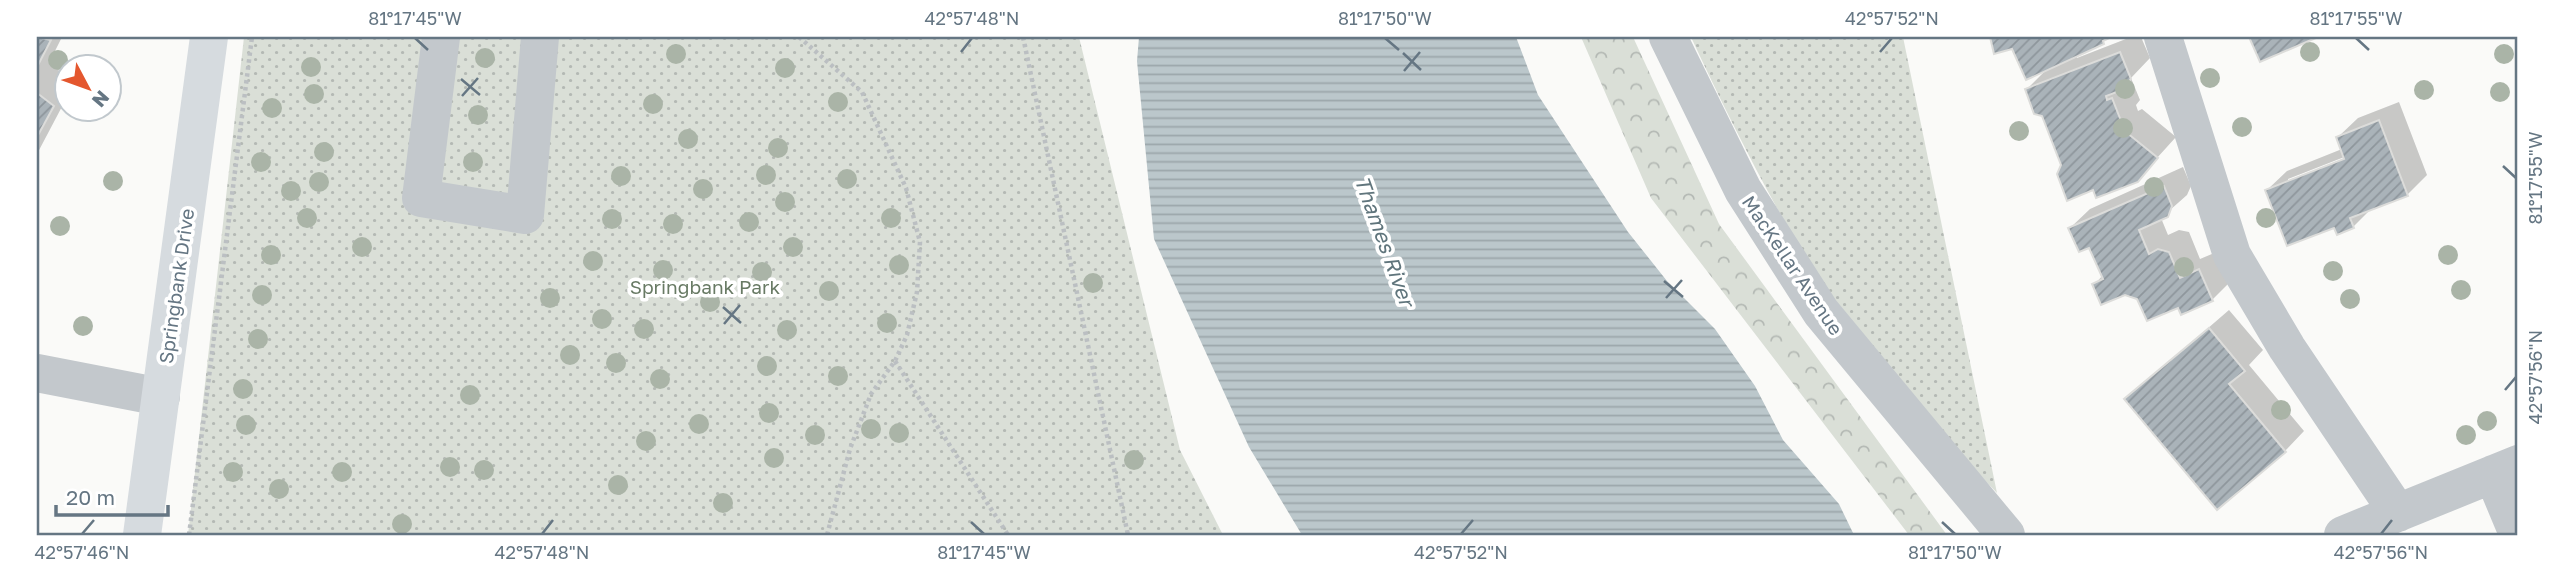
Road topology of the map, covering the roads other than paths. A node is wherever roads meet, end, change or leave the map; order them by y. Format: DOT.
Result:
graph roads {
  1 [pos="209,37"];
  2 [pos="441,37"];
  3 [pos="540,37"];
  4 [pos="1668,37"];
  5 [pos="2163,37"];
  6 [pos="37,373"];
  7 [pos="161,397"];
  8 [pos="2505,469"];
  9 [pos="2398,513"];
  10 [pos="2518,534"];
  11 [pos="142,535"];
  12 [pos="2006,535"];
  13 [pos="2343,535"];
  1 -- 7 [label="main road, Springbank Drive"];
  2 -- 3 [label="street"];
  4 -- 12 [label="street, MacKellar Avenue"];
  5 -- 9 [label="street"];
  6 -- 7 [label="street"];
  7 -- 11 [label="main road, Springbank Drive"];
  8 -- 9 [label="street"];
  8 -- 10 [label="street"];
  9 -- 13 [label="street"];
}
